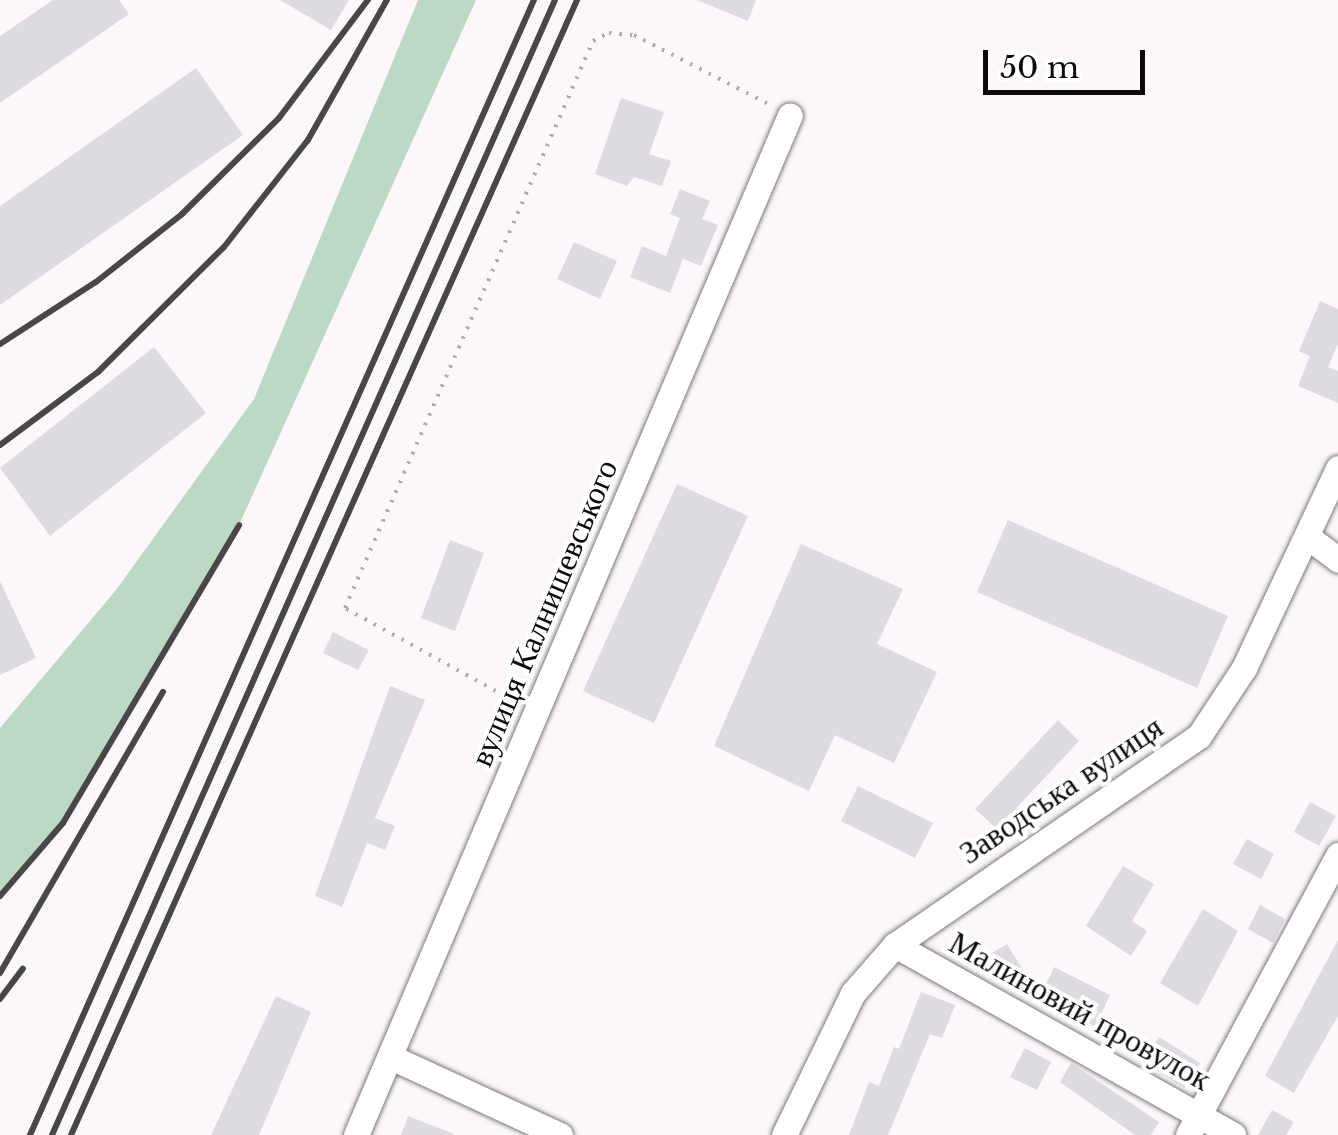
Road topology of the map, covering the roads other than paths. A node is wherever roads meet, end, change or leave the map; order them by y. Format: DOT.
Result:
graph roads {
  1 [pos="790,115"];
  2 [pos="1338,468"];
  3 [pos="1308,536"];
  4 [pos="1338,560"];
  5 [pos="1338,854"];
  6 [pos="894,945"];
  7 [pos="393,1058"];
  8 [pos="1194,1125"];
  9 [pos="356,1135"];
  10 [pos="560,1135"];
  11 [pos="784,1135"];
  12 [pos="1233,1135"];
  1 -- 7 [label="street, вулиця Калнишевського"];
  2 -- 3 [label="street, Заводська вулиця"];
  3 -- 4 [label="street"];
  3 -- 6 [label="street, Заводська вулиця"];
  5 -- 8 [label="street"];
  6 -- 8 [label="street, Малиновий провулок"];
  6 -- 11 [label="street, Заводська вулиця"];
  7 -- 9 [label="street, вулиця Калнишевського"];
  7 -- 10 [label="street"];
  8 -- 12 [label="street, Малиновий провулок"];
}
